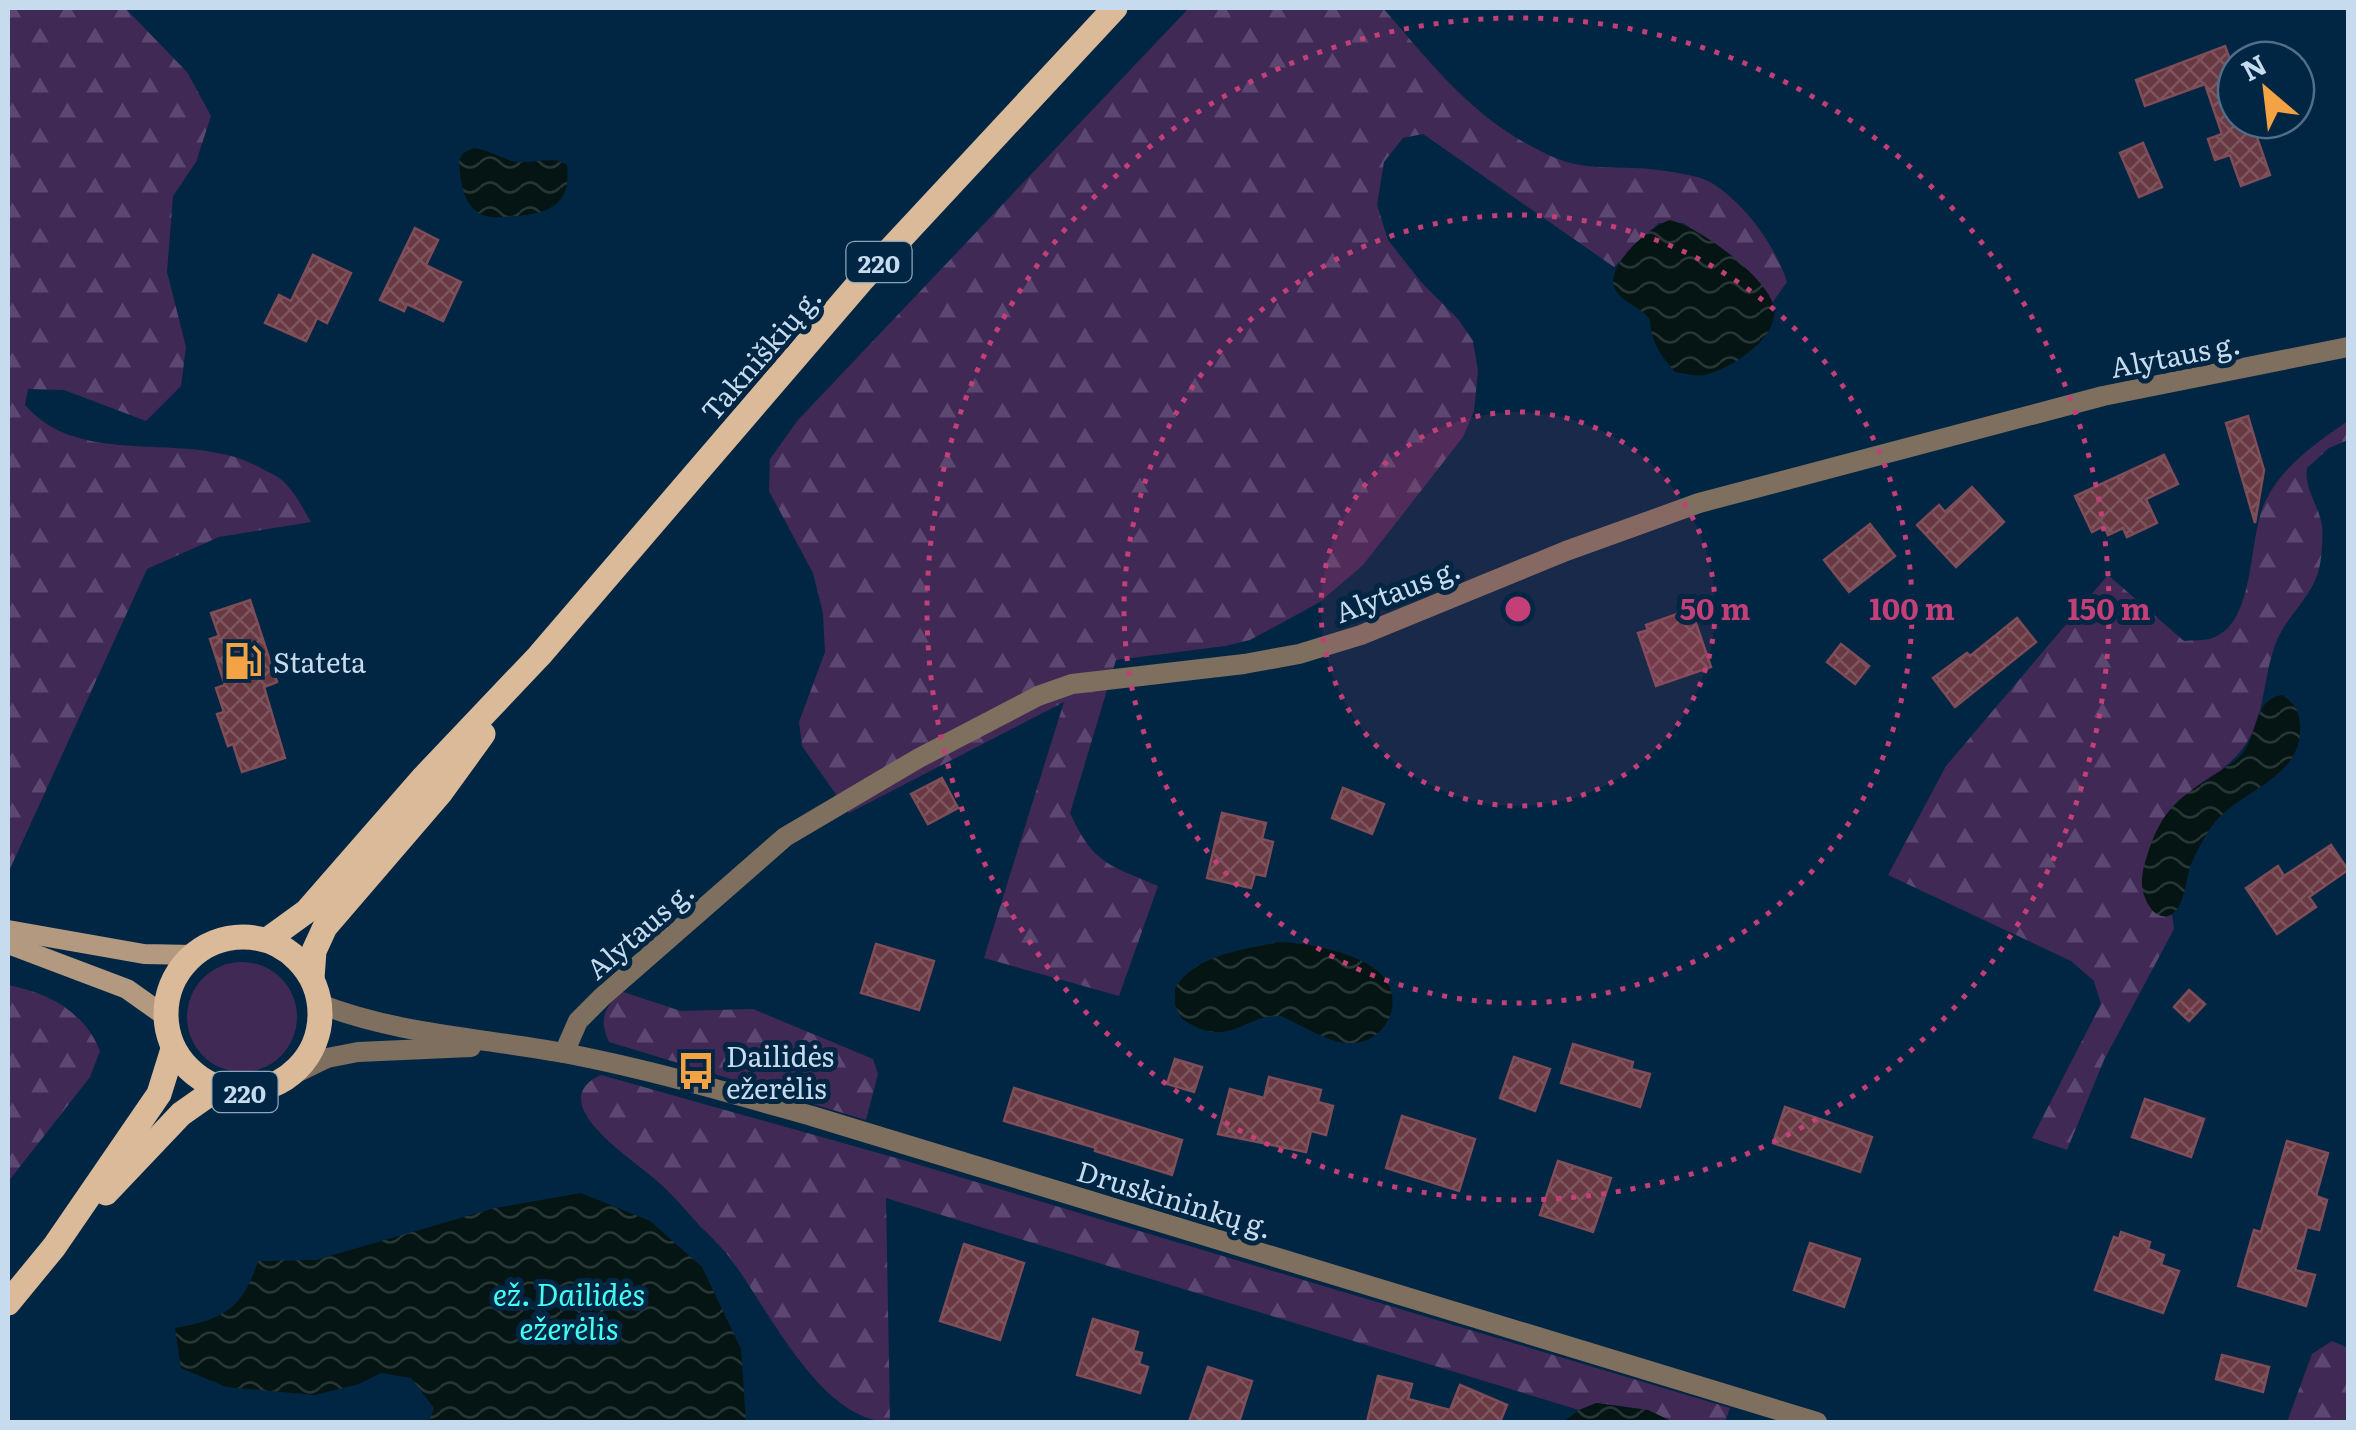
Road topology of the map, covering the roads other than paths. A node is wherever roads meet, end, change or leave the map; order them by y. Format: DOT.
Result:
graph roads {
  1 [pos="1115,8"];
  2 [pos="2348,347"];
  3 [pos="539,656"];
  4 [pos="8,930"];
  5 [pos="267,940"];
  6 [pos="8,944"];
  7 [pos="193,955"];
  8 [pos="312,978"];
  9 [pos="320,1004"];
  10 [pos="165,1016"];
  11 [pos="513,1046"];
  12 [pos="173,1049"];
  13 [pos="564,1053"];
  14 [pos="292,1074"];
  15 [pos="218,1088"];
  16 [pos="54,1247"];
  17 [pos="8,1303"];
  18 [pos="1817,1422"];
  1 -- 3 [label="main road, Takniškių g. / 220"];
  2 -- 13 [label="street, Alytaus g."];
  3 -- 5 [label="main road, 220"];
  3 -- 8 [label="main road, 220"];
  4 -- 7 [label="main road"];
  5 -- 7 [label="main road"];
  5 -- 8 [label="main road"];
  6 -- 10 [label="main road"];
  7 -- 10 [label="main road"];
  8 -- 9 [label="main road, 220"];
  9 -- 11 [label="street"];
  9 -- 14 [label="main road, 220"];
  10 -- 12 [label="main road"];
  11 -- 13 [label="street, Druskininkų g."];
  11 -- 14 [label="street"];
  12 -- 15 [label="main road, 220"];
  12 -- 16 [label="main road, 220"];
  13 -- 18 [label="street, Druskininkų g."];
  14 -- 15 [label="main road, 220"];
  15 -- 16 [label="main road, 220"];
  16 -- 17 [label="main road, 220"];
}
